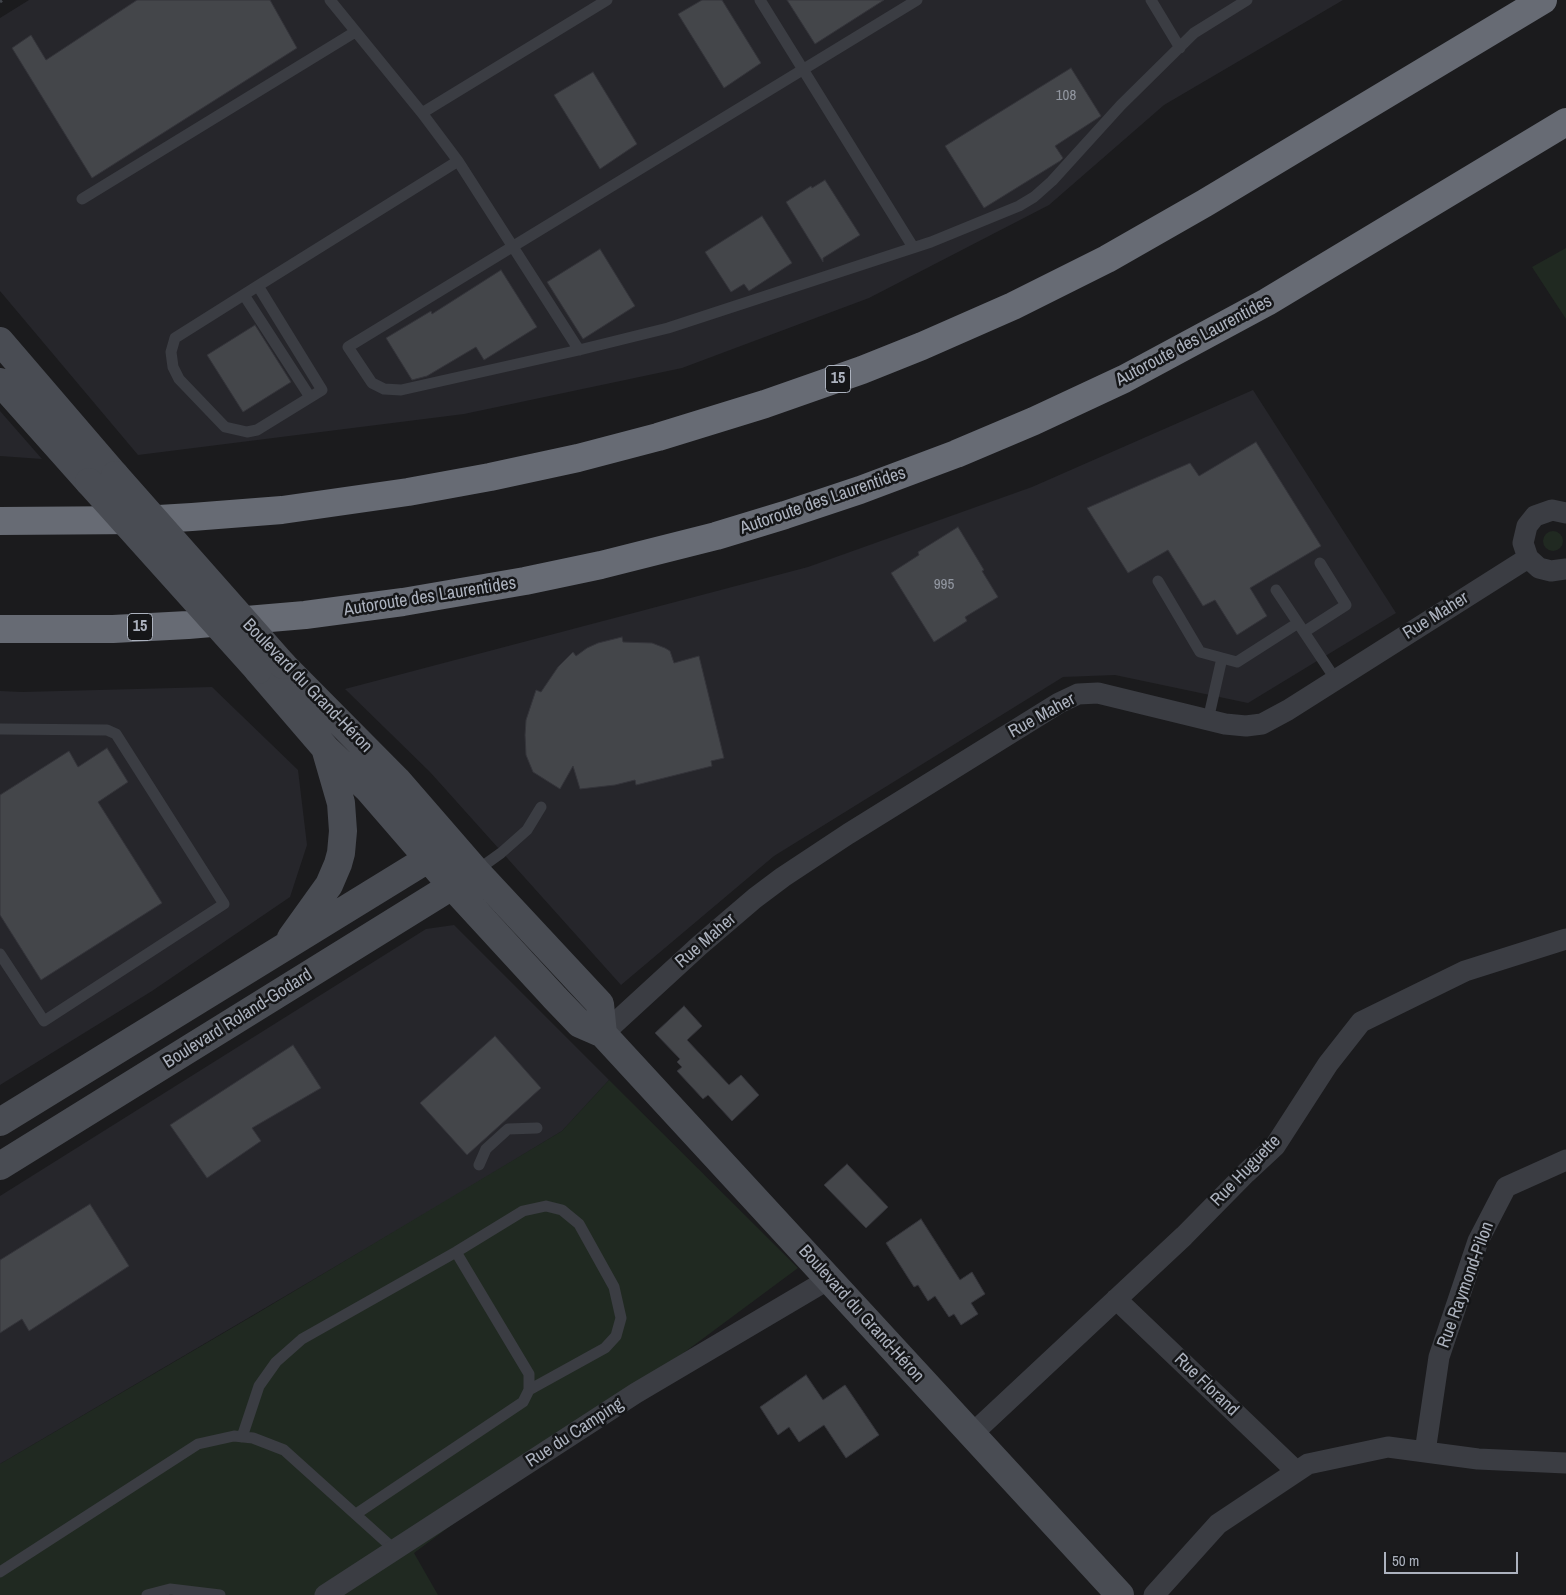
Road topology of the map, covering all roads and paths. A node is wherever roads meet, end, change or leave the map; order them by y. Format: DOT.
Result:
graph roads {
  1 [pos="3,0"];
  2 [pos="330,0"];
  3 [pos="608,0"];
  4 [pos="760,0"];
  5 [pos="917,0"];
  6 [pos="1151,0"];
  7 [pos="1247,0"];
  8 [pos="1543,0"];
  9 [pos="0,2"];
  10 [pos="355,32"];
  11 [pos="1180,48"];
  12 [pos="803,70"];
  13 [pos="422,113"];
  14 [pos="1566,122"];
  15 [pos="458,161"];
  16 [pos="82,199"];
  17 [pos="513,247"];
  18 [pos="913,247"];
  19 [pos="258,286"];
  20 [pos="244,295"];
  21 [pos="0,341"];
  22 [pos="578,350"];
  23 [pos="0,382"];
  24 [pos="310,398"];
  25 [pos="1566,513"];
  26 [pos="0,521"];
  27 [pos="1528,558"];
  28 [pos="1320,563"];
  29 [pos="1566,568"];
  30 [pos="1158,581"];
  31 [pos="1276,590"];
  32 [pos="1301,628"];
  33 [pos="0,629"];
  34 [pos="1222,658"];
  35 [pos="271,668"];
  36 [pos="1336,680"];
  37 [pos="1208,720"];
  38 [pos="0,728"];
  39 [pos="326,749"];
  40 [pos="542,807"];
  41 [pos="452,844"];
  42 [pos="429,859"];
  43 [pos="476,871"];
  44 [pos="452,886"];
  45 [pos="1566,939"];
  46 [pos="282,950"];
  47 [pos="0,954"];
  48 [pos="603,1034"];
  49 [pos="0,1122"];
  50 [pos="537,1128"];
  51 [pos="1566,1160"];
  52 [pos="479,1165"];
  53 [pos="0,1166"];
  54 [pos="456,1252"];
  55 [pos="829,1279"];
  56 [pos="1116,1299"];
  57 [pos="529,1390"];
  58 [pos="971,1435"];
  59 [pos="242,1437"];
  60 [pos="1426,1452"];
  61 [pos="1566,1463"];
  62 [pos="1296,1471"];
  63 [pos="356,1514"];
  64 [pos="395,1550"];
  65 [pos="0,1572"];
  66 [pos="147,1595"];
  67 [pos="220,1595"];
  68 [pos="325,1595"];
  69 [pos="1120,1595"];
  70 [pos="1154,1595"];
  1 -- 9 [label="path"];
  2 -- 10 [label="lane"];
  3 -- 13 [label="lane"];
  4 -- 12 [label="lane"];
  5 -- 12 [label="lane"];
  6 -- 11 [label="lane"];
  7 -- 11 [label="lane"];
  8 -- 26 [label="highway, 15"];
  10 -- 13 [label="lane"];
  10 -- 16 [label="lane"];
  11 -- 18 [label="lane"];
  12 -- 17 [label="lane"];
  12 -- 18 [label="lane"];
  13 -- 15 [label="lane"];
  14 -- 33 [label="highway, Autoroute des Laurentides / 15"];
  15 -- 17 [label="lane"];
  15 -- 19 [label="lane"];
  17 -- 22 [label="lane"];
  17 -- 22 [label="lane"];
  18 -- 22 [label="lane"];
  19 -- 20 [label="lane"];
  19 -- 24 [label="lane"];
  20 -- 24 [label="lane"];
  20 -- 24 [label="lane"];
  21 -- 35 [label="street, Boulevard du Grand-Héron, bridge"];
  23 -- 35 [label="street, Boulevard du Grand-Héron, bridge"];
  25 -- 27 [label="street"];
  27 -- 29 [label="street"];
  27 -- 36 [label="street, Rue Maher"];
  28 -- 32 [label="lane"];
  30 -- 34 [label="lane"];
  31 -- 32 [label="lane"];
  32 -- 34 [label="lane"];
  32 -- 36 [label="lane"];
  34 -- 37 [label="lane"];
  35 -- 39 [label="street, Boulevard du Grand-Héron"];
  35 -- 41 [label="street, Boulevard du Grand-Héron"];
  36 -- 37 [label="street, Rue Maher"];
  37 -- 48 [label="street, Rue Maher"];
  38 -- 47 [label="lane"];
  39 -- 42 [label="street, Boulevard du Grand-Héron"];
  39 -- 46 [label="street"];
  40 -- 43 [label="lane"];
  41 -- 42 [label="street, Boulevard Roland-Godard"];
  41 -- 43 [label="street, Boulevard du Grand-Héron"];
  42 -- 44 [label="street, Boulevard du Grand-Héron"];
  42 -- 46 [label="street, Boulevard Roland-Godard"];
  43 -- 44 [label="street, Boulevard Roland-Godard"];
  43 -- 48 [label="street, Boulevard du Grand-Héron"];
  44 -- 48 [label="street, Boulevard du Grand-Héron"];
  44 -- 53 [label="street, Boulevard Roland-Godard"];
  45 -- 56 [label="street, Rue Huguette"];
  46 -- 49 [label="street, Boulevard Roland-Godard"];
  48 -- 55 [label="street, Boulevard du Grand-Héron"];
  50 -- 52 [label="lane"];
  51 -- 60 [label="street, Rue Raymond-Pilon"];
  54 -- 57 [label="lane"];
  54 -- 57 [label="lane"];
  54 -- 59 [label="lane"];
  55 -- 58 [label="street, Boulevard du Grand-Héron"];
  55 -- 64 [label="street, Rue du Camping"];
  56 -- 58 [label="street, Rue Huguette"];
  56 -- 62 [label="street, Rue Florand"];
  57 -- 63 [label="lane"];
  58 -- 69 [label="street, Boulevard du Grand-Héron"];
  59 -- 63 [label="lane"];
  59 -- 65 [label="lane"];
  60 -- 61 [label="street"];
  60 -- 62 [label="street"];
  62 -- 70 [label="street"];
  63 -- 64 [label="lane"];
  64 -- 68 [label="street, Rue du Camping"];
  66 -- 67 [label="lane"];
}
